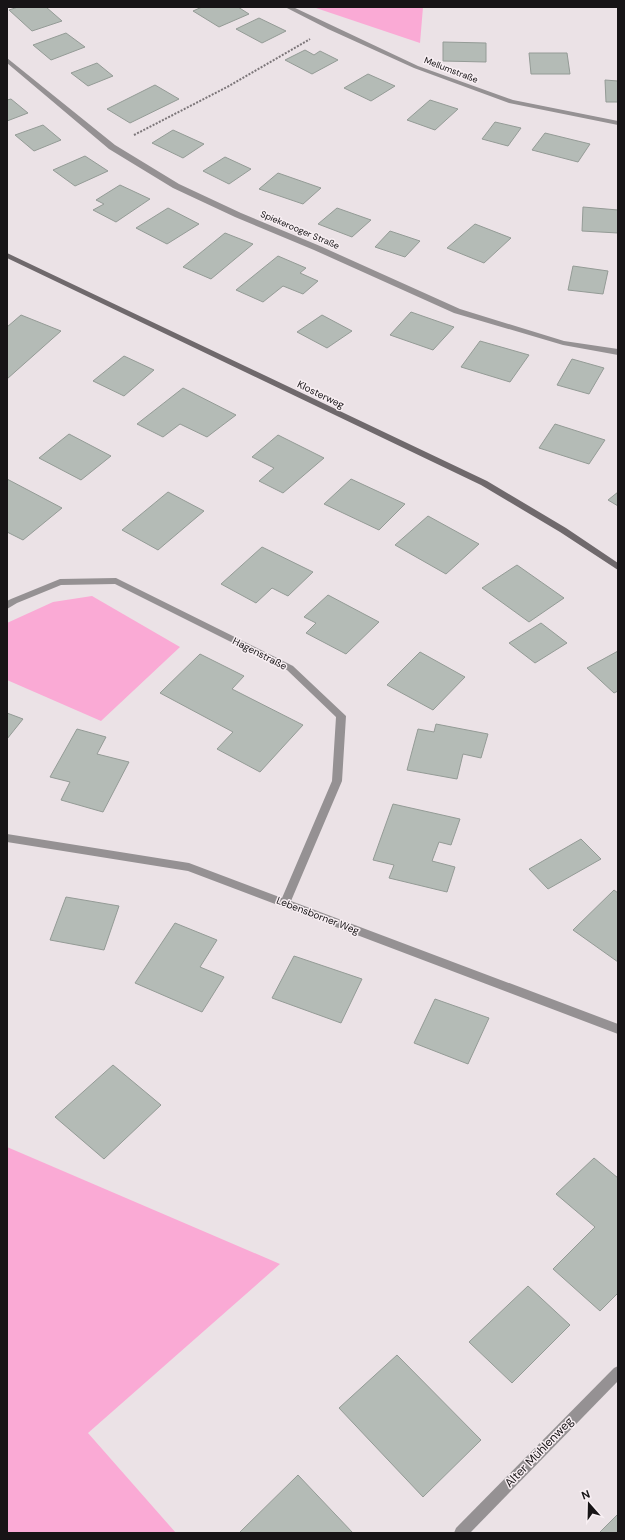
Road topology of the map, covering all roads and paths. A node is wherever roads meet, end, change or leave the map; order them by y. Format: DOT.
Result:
graph roads {
  1 [pos="288,7"];
  2 [pos="330,28"];
  3 [pos="7,60"];
  4 [pos="618,123"];
  5 [pos="112,147"];
  6 [pos="7,255"];
  7 [pos="618,352"];
  8 [pos="618,567"];
  9 [pos="7,606"];
  10 [pos="7,838"];
  11 [pos="285,902"];
  12 [pos="618,1030"];
  13 [pos="618,1372"];
  14 [pos="461,1533"];
  1 -- 2 [label="street, Mellumstraße"];
  2 -- 4 [label="street, Mellumstraße"];
  2 -- 5 [label="path"];
  3 -- 5 [label="street, Spiekerooger Straße"];
  5 -- 7 [label="street, Spiekerooger Straße"];
  6 -- 8 [label="street, Klosterweg"];
  9 -- 11 [label="street, Hagenstraße"];
  10 -- 11 [label="street, Lebensborner Weg"];
  11 -- 12 [label="street, Lebensborner Weg"];
  13 -- 14 [label="street, Alter Mühlenweg"];
}
